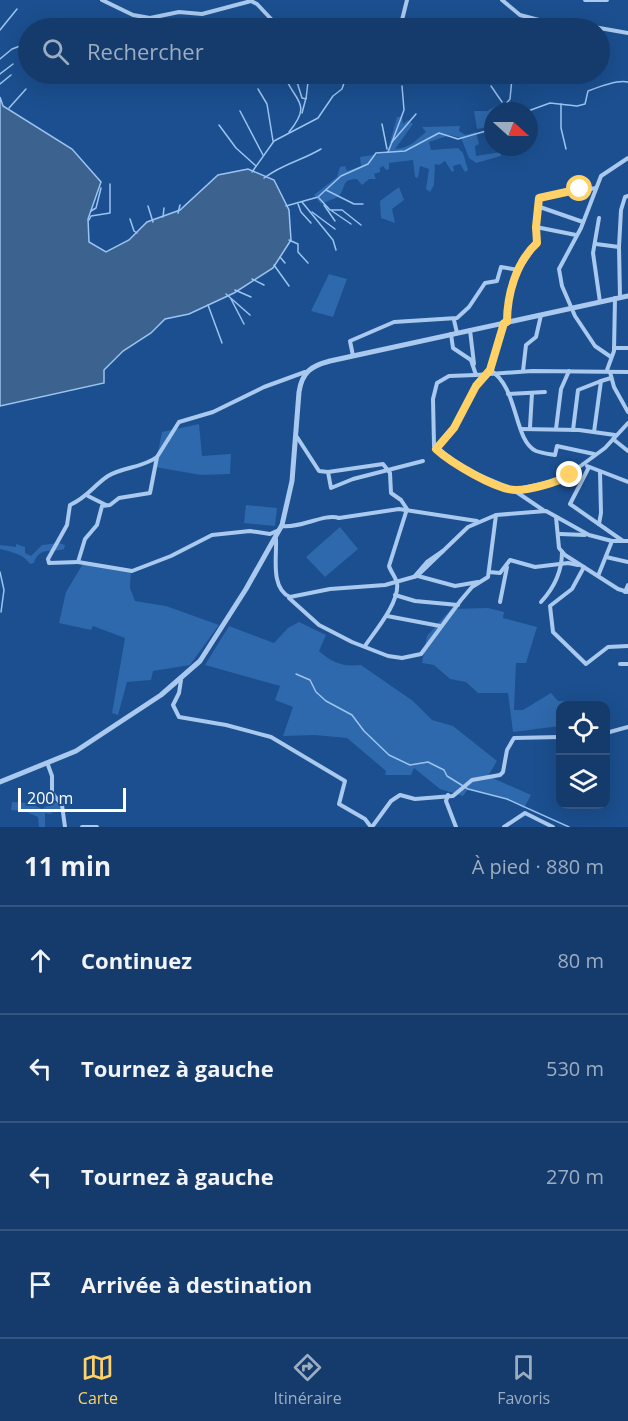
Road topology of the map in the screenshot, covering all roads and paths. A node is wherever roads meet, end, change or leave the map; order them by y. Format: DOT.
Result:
graph roads {
  1 [pos="102,0"];
  2 [pos="407,0"];
  3 [pos="502,0"];
  4 [pos="585,0"];
  5 [pos="607,0"];
  6 [pos="150,18"];
  7 [pos="150,18"];
  8 [pos="270,18"];
  9 [pos="402,18"];
  10 [pos="532,18"];
  11 [pos="610,30"];
  12 [pos="628,33"];
  13 [pos="628,158"];
  14 [pos="596,188"];
  15 [pos="628,196"];
  16 [pos="537,206"];
  17 [pos="599,218"];
  18 [pos="583,222"];
  19 [pos="536,227"];
  20 [pos="576,236"];
  21 [pos="620,238"];
  22 [pos="627,238"];
  23 [pos="596,244"];
  24 [pos="619,247"];
  25 [pos="519,270"];
  26 [pos="628,296"];
  27 [pos="617,298"];
  28 [pos="600,302"];
  29 [pos="572,308"];
  30 [pos="541,315"];
  31 [pos="454,320"];
  32 [pos="506,322"];
  33 [pos="470,330"];
  34 [pos="454,334"];
  35 [pos="614,348"];
  36 [pos="628,348"];
  37 [pos="353,356"];
  38 [pos="611,357"];
  39 [pos="474,364"];
  40 [pos="490,370"];
  41 [pos="523,371"];
  42 [pos="569,371"];
  43 [pos="608,371"];
  44 [pos="305,372"];
  45 [pos="628,372"];
  46 [pos="498,374"];
  47 [pos="476,375"];
  48 [pos="487,375"];
  49 [pos="611,378"];
  50 [pos="601,381"];
  51 [pos="545,392"];
  52 [pos="532,393"];
  53 [pos="508,394"];
  54 [pos="628,412"];
  55 [pos="628,423"];
  56 [pos="530,427"];
  57 [pos="521,429"];
  58 [pos="556,429"];
  59 [pos="573,430"];
  60 [pos="594,432"];
  61 [pos="295,434"];
  62 [pos="614,437"];
  63 [pos="436,449"];
  64 [pos="628,451"];
  65 [pos="595,454"];
  66 [pos="157,457"];
  67 [pos="423,461"];
  68 [pos="586,466"];
  69 [pos="389,469"];
  70 [pos="328,472"];
  71 [pos="600,472"];
  72 [pos="628,482"];
  73 [pos="514,490"];
  74 [pos="92,492"];
  75 [pos="87,496"];
  76 [pos="94,498"];
  77 [pos="103,504"];
  78 [pos="406,509"];
  79 [pos="546,511"];
  80 [pos="496,515"];
  81 [pos="556,517"];
  82 [pos="478,521"];
  83 [pos="599,524"];
  84 [pos="280,528"];
  85 [pos="559,534"];
  86 [pos="589,535"];
  87 [pos="276,539"];
  88 [pos="627,540"];
  89 [pos="612,541"];
  90 [pos="561,551"];
  91 [pos="606,557"];
  92 [pos="78,562"];
  93 [pos="628,562"];
  94 [pos="562,564"];
  95 [pos="507,567"];
  96 [pos="583,567"];
  97 [pos="489,572"];
  98 [pos="598,576"];
  99 [pos="416,577"];
  100 [pos="396,582"];
  101 [pos="479,582"];
  102 [pos="628,585"];
  103 [pos="627,592"];
  104 [pos="287,596"];
  105 [pos="395,596"];
  106 [pos="501,602"];
  107 [pos="541,603"];
  108 [pos="458,604"];
  109 [pos="387,616"];
  110 [pos="440,626"];
  111 [pos="365,646"];
  112 [pos="628,646"];
  113 [pos="620,664"];
  114 [pos="628,664"];
  115 [pos="181,680"];
  116 [pos="628,727"];
  117 [pos="610,732"];
  118 [pos="556,737"];
  119 [pos="48,765"];
  120 [pos="0,782"];
  121 [pos="448,795"];
  122 [pos="65,826"];
  123 [pos="71,827"];
  124 [pos="82,827"];
  125 [pos="97,827"];
  126 [pos="372,827"];
  127 [pos="456,827"];
  128 [pos="504,827"];
  129 [pos="553,827"];
  1 -- 7 [label="street"];
  2 -- 9 [label="street"];
  3 -- 10 [label="street"];
  4 -- 5 [label="street"];
  6 -- 8 [label="street"];
  11 -- 12 [label="street"];
  13 -- 14 [label="street"];
  14 -- 16 [label="street"];
  14 -- 18 [label="street"];
  15 -- 21 [label="street"];
  16 -- 18 [label="street"];
  16 -- 19 [label="street"];
  17 -- 23 [label="street"];
  18 -- 20 [label="street"];
  19 -- 20 [label="street"];
  19 -- 25 [label="street"];
  20 -- 29 [label="street"];
  21 -- 22 [label="street"];
  21 -- 24 [label="street"];
  23 -- 24 [label="street"];
  23 -- 28 [label="street"];
  24 -- 27 [label="street"];
  25 -- 31 [label="street"];
  25 -- 32 [label="street"];
  26 -- 27 [label="street"];
  27 -- 28 [label="street"];
  27 -- 35 [label="street"];
  28 -- 29 [label="street"];
  29 -- 30 [label="street"];
  29 -- 38 [label="street"];
  30 -- 32 [label="street"];
  30 -- 41 [label="street"];
  31 -- 34 [label="street"];
  31 -- 37 [label="street"];
  32 -- 33 [label="street"];
  32 -- 40 [label="street"];
  33 -- 34 [label="street"];
  33 -- 39 [label="street"];
  34 -- 37 [label="street"];
  34 -- 39 [label="street"];
  35 -- 36 [label="street"];
  35 -- 38 [label="street"];
  37 -- 44 [label="street"];
  38 -- 43 [label="street"];
  39 -- 47 [label="street"];
  40 -- 46 [label="street"];
  40 -- 48 [label="street"];
  41 -- 42 [label="street"];
  41 -- 46 [label="street"];
  42 -- 43 [label="street"];
  42 -- 58 [label="street"];
  43 -- 45 [label="street"];
  43 -- 49 [label="street"];
  44 -- 61 [label="street"];
  44 -- 66 [label="street"];
  46 -- 48 [label="street"];
  46 -- 53 [label="street"];
  47 -- 48 [label="street"];
  47 -- 63 [label="street"];
  48 -- 63 [label="street"];
  49 -- 50 [label="street"];
  49 -- 54 [label="street"];
  50 -- 59 [label="street"];
  50 -- 60 [label="street"];
  51 -- 52 [label="street"];
  52 -- 53 [label="street"];
  52 -- 56 [label="street"];
  53 -- 57 [label="street"];
  55 -- 62 [label="street"];
  56 -- 57 [label="street"];
  56 -- 58 [label="street"];
  57 -- 65 [label="street"];
  58 -- 59 [label="street"];
  59 -- 60 [label="street"];
  60 -- 62 [label="street"];
  61 -- 70 [label="street"];
  61 -- 84 [label="street"];
  62 -- 64 [label="street"];
  62 -- 65 [label="street"];
  63 -- 73 [label="street"];
  65 -- 68 [label="street"];
  66 -- 74 [label="street"];
  66 -- 77 [label="street"];
  67 -- 69 [label="street"];
  68 -- 71 [label="street"];
  68 -- 73 [label="street"];
  68 -- 83 [label="street"];
  69 -- 70 [label="street"];
  69 -- 70 [label="street"];
  69 -- 78 [label="street"];
  71 -- 72 [label="street"];
  71 -- 83 [label="street"];
  73 -- 79 [label="street"];
  74 -- 75 [label="street"];
  74 -- 76 [label="street"];
  75 -- 76 [label="street"];
  75 -- 92 [label="street"];
  76 -- 77 [label="street"];
  77 -- 92 [label="street"];
  78 -- 82 [label="street"];
  78 -- 84 [label="street"];
  78 -- 100 [label="street"];
  79 -- 80 [label="street"];
  79 -- 81 [label="street"];
  80 -- 82 [label="street"];
  80 -- 97 [label="street"];
  81 -- 85 [label="street"];
  81 -- 86 [label="street"];
  82 -- 99 [label="street"];
  83 -- 88 [label="street"];
  84 -- 87 [label="street"];
  84 -- 92 [label="street"];
  85 -- 86 [label="street"];
  85 -- 90 [label="street"];
  86 -- 89 [label="street"];
  87 -- 104 [label="street"];
  87 -- 115 [label="street"];
  88 -- 89 [label="street"];
  89 -- 91 [label="street"];
  90 -- 94 [label="street"];
  90 -- 96 [label="street"];
  91 -- 93 [label="street"];
  91 -- 98 [label="street"];
  94 -- 95 [label="street"];
  94 -- 96 [label="street"];
  94 -- 107 [label="street"];
  95 -- 97 [label="street"];
  95 -- 106 [label="street"];
  96 -- 98 [label="street"];
  96 -- 112 [label="street"];
  97 -- 101 [label="street"];
  98 -- 103 [label="street"];
  99 -- 100 [label="street"];
  99 -- 101 [label="street"];
  100 -- 104 [label="street"];
  100 -- 105 [label="street"];
  101 -- 108 [label="street"];
  102 -- 103 [label="street"];
  104 -- 111 [label="street"];
  105 -- 108 [label="street"];
  105 -- 109 [label="street"];
  108 -- 110 [label="street"];
  109 -- 110 [label="street"];
  109 -- 111 [label="street"];
  110 -- 111 [label="street"];
  113 -- 114 [label="street"];
  115 -- 119 [label="street"];
  115 -- 126 [label="street"];
  116 -- 117 [label="street"];
  118 -- 121 [label="street"];
  119 -- 120 [label="street"];
  119 -- 122 [label="street"];
  121 -- 126 [label="street"];
  121 -- 127 [label="street"];
  122 -- 123 [label="street"];
  124 -- 125 [label="street"];
  128 -- 129 [label="street"];
}
